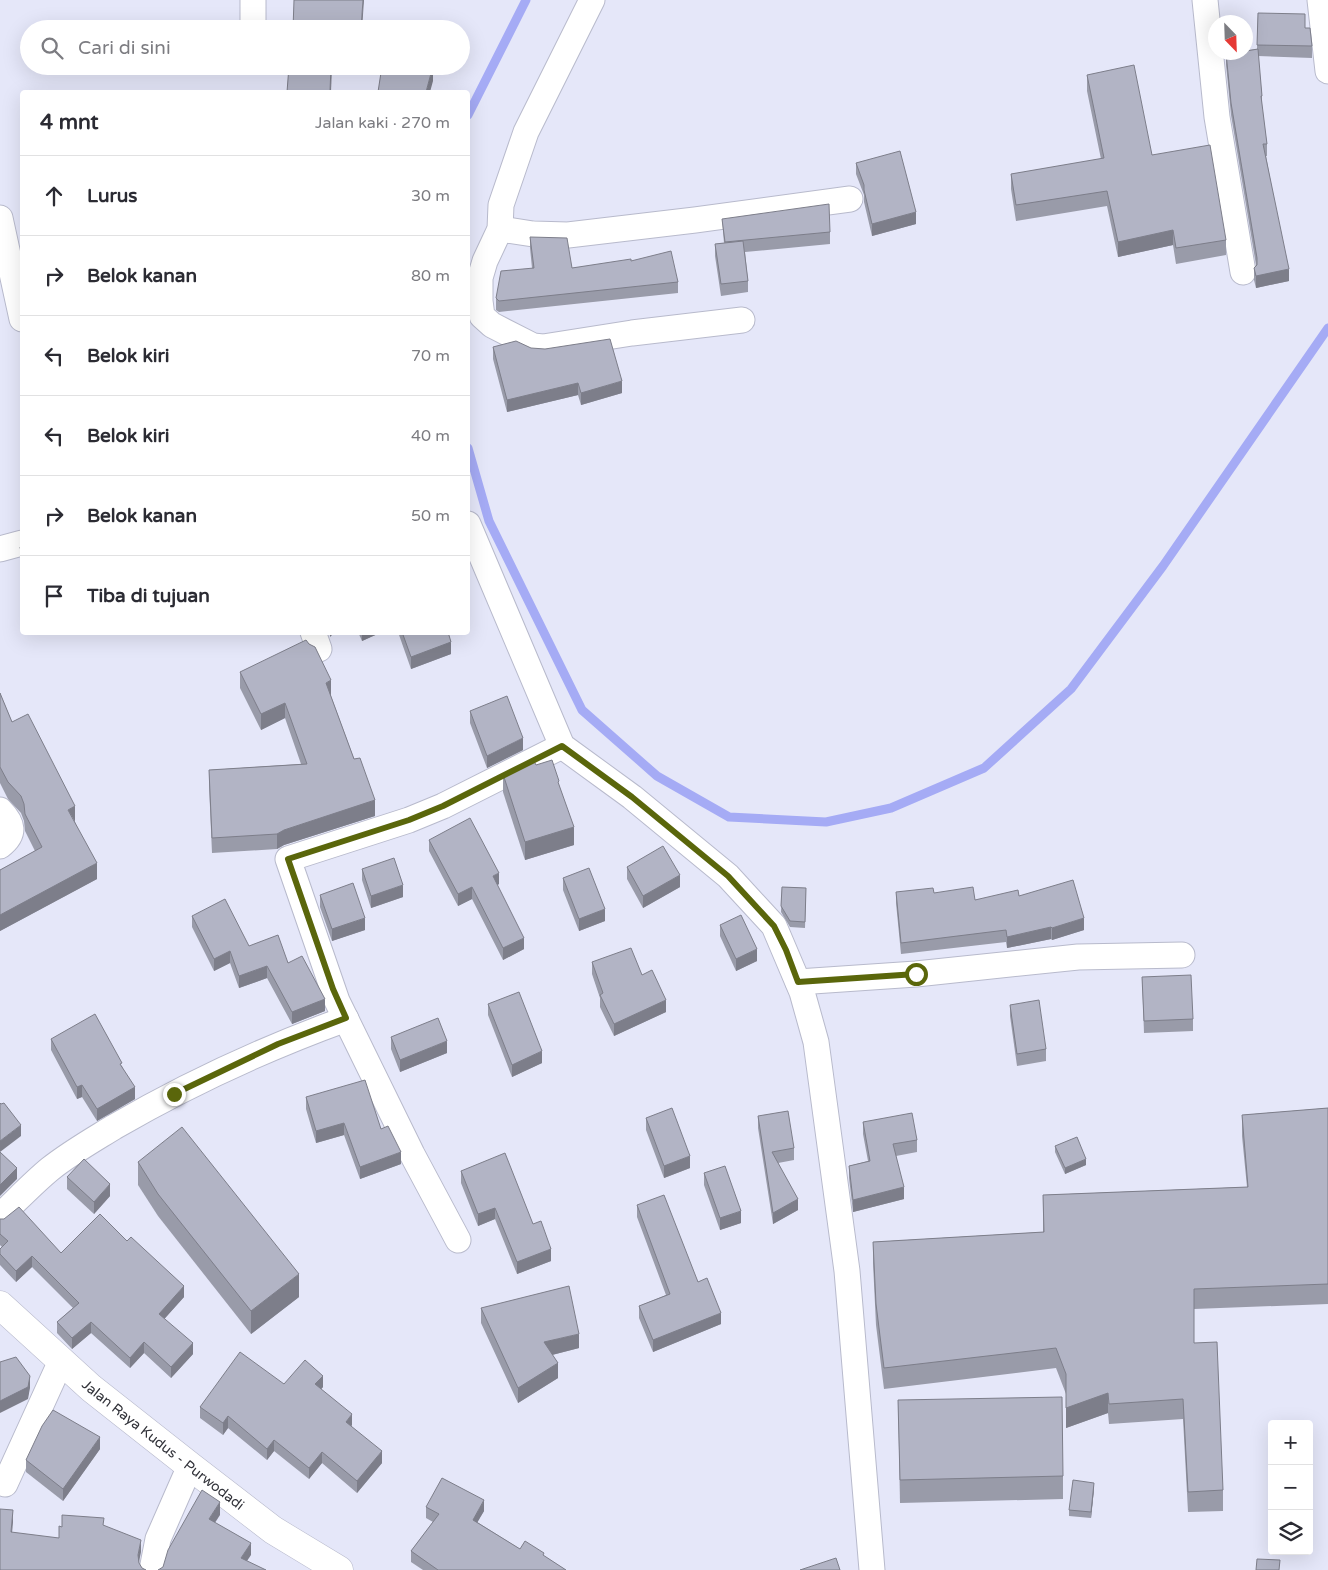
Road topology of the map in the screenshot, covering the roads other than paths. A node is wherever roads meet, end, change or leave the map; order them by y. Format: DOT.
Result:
graph roads {
  1 [pos="253,0"];
  2 [pos="592,0"];
  3 [pos="1206,0"];
  4 [pos="1320,0"];
  5 [pos="253,20"];
  6 [pos="1328,71"];
  7 [pos="850,199"];
  8 [pos="0,218"];
  9 [pos="500,229"];
  10 [pos="1243,272"];
  11 [pos="20,310"];
  12 [pos="742,320"];
  13 [pos="470,529"];
  14 [pos="20,544"];
  15 [pos="0,549"];
  16 [pos="562,746"];
  17 [pos="0,810"];
  18 [pos="0,846"];
  19 [pos="1182,954"];
  20 [pos="798,982"];
  21 [pos="346,1018"];
  22 [pos="0,1216"];
  23 [pos="458,1240"];
  24 [pos="0,1305"];
  25 [pos="61,1362"];
  26 [pos="190,1466"];
  27 [pos="5,1484"];
  28 [pos="152,1570"];
  29 [pos="339,1570"];
  30 [pos="872,1570"];
  1 -- 5 [label="street"];
  2 -- 9 [label="street"];
  3 -- 10 [label="street"];
  4 -- 6 [label="street"];
  7 -- 9 [label="street"];
  8 -- 11 [label="street"];
  9 -- 12 [label="street"];
  13 -- 16 [label="street"];
  14 -- 15 [label="street"];
  16 -- 20 [label="street"];
  16 -- 21 [label="street"];
  17 -- 18 [label="street"];
  19 -- 20 [label="street"];
  20 -- 30 [label="street"];
  21 -- 22 [label="street"];
  21 -- 23 [label="street"];
  24 -- 25 [label="main road, Jalan Raya Kudus - Purwodadi"];
  25 -- 26 [label="main road, Jalan Raya Kudus - Purwodadi"];
  25 -- 27 [label="street"];
  26 -- 28 [label="street"];
  26 -- 29 [label="main road, Jalan Raya Kudus - Purwodadi"];
}
